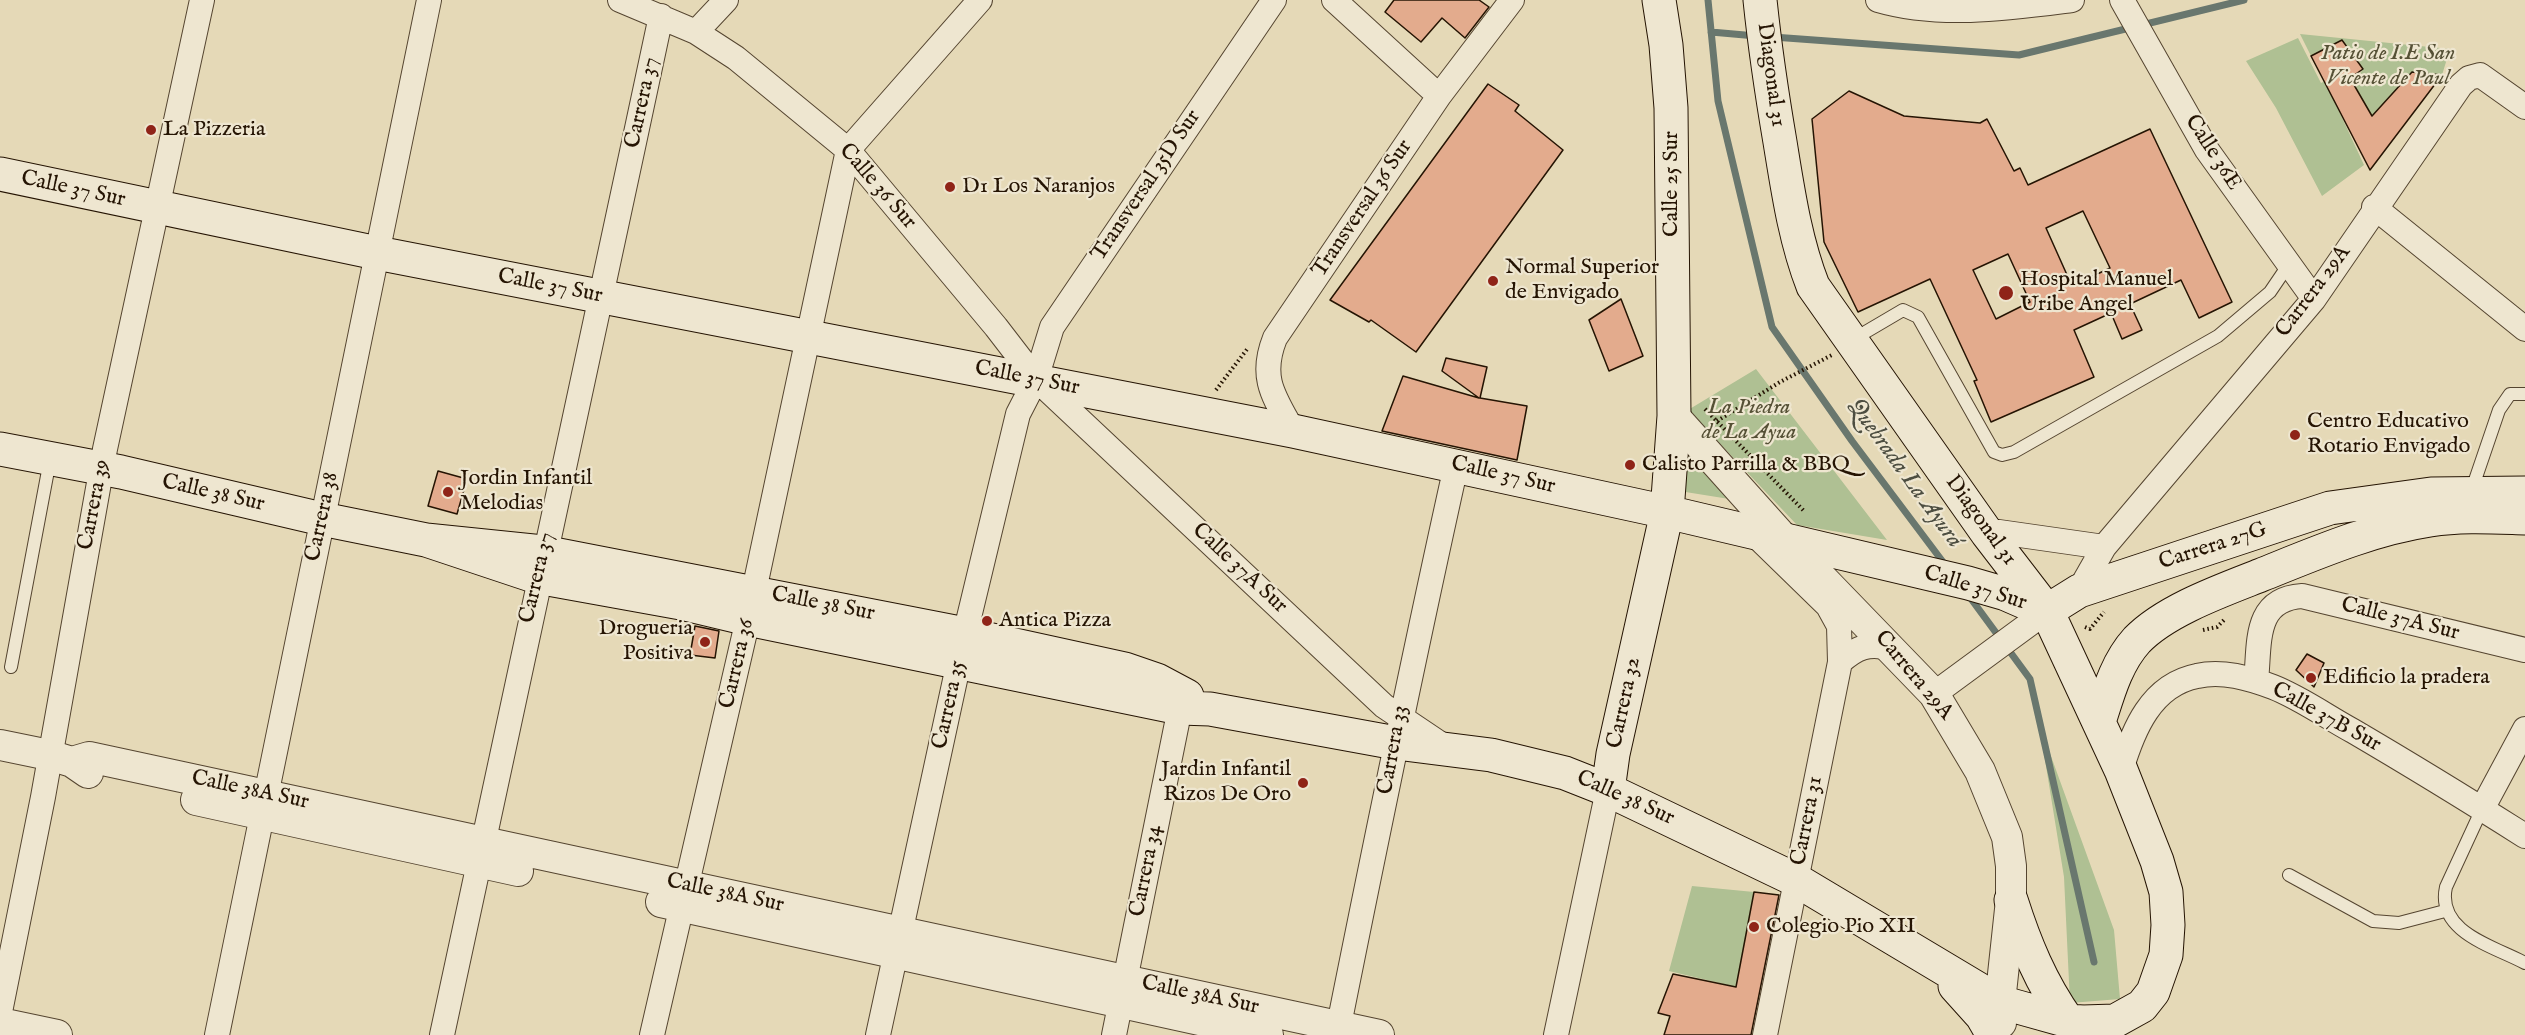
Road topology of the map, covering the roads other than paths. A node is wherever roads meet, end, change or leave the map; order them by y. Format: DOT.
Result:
graph roads {
  1 [pos="202,0"];
  2 [pos="429,0"];
  3 [pos="620,0"];
  4 [pos="726,0"];
  5 [pos="980,0"];
  6 [pos="1274,0"];
  7 [pos="1334,0"];
  8 [pos="1512,0"];
  9 [pos="1659,0"];
  10 [pos="1878,0"];
  11 [pos="2072,0"];
  12 [pos="1762,12"];
  13 [pos="661,16"];
  14 [pos="2132,18"];
  15 [pos="696,32"];
  16 [pos="1439,96"];
  17 [pos="2525,107"];
  18 [pos="848,150"];
  19 [pos="0,174"];
  20 [pos="2374,207"];
  21 [pos="156,208"];
  22 [pos="377,253"];
  23 [pos="2289,264"];
  24 [pos="602,297"];
  25 [pos="2314,298"];
  26 [pos="2525,328"];
  27 [pos="807,338"];
  28 [pos="1844,346"];
  29 [pos="1036,379"];
  30 [pos="2525,394"];
  31 [pos="1687,410"];
  32 [pos="1293,431"];
  33 [pos="0,449"];
  34 [pos="51,459"];
  35 [pos="1456,466"];
  36 [pos="102,469"];
  37 [pos="2471,492"];
  38 [pos="2525,493"];
  39 [pos="1667,512"];
  40 [pos="2525,518"];
  41 [pos="322,519"];
  42 [pos="1752,532"];
  43 [pos="1987,533"];
  44 [pos="1786,541"];
  45 [pos="2104,547"];
  46 [pos="540,565"];
  47 [pos="2079,591"];
  48 [pos="751,605"];
  49 [pos="2047,611"];
  50 [pos="962,647"];
  51 [pos="1890,648"];
  52 [pos="2525,650"];
  53 [pos="1840,662"];
  54 [pos="11,667"];
  55 [pos="2256,681"];
  56 [pos="1942,687"];
  57 [pos="1195,708"];
  58 [pos="2099,722"];
  59 [pos="2525,729"];
  60 [pos="1398,730"];
  61 [pos="0,745"];
  62 [pos="61,758"];
  63 [pos="2506,763"];
  64 [pos="2121,770"];
  65 [pos="2437,780"];
  66 [pos="1608,790"];
  67 [pos="263,805"];
  68 [pos="2482,809"];
  69 [pos="2525,836"];
  70 [pos="479,853"];
  71 [pos="2289,875"];
  72 [pos="1796,880"];
  73 [pos="685,897"];
  74 [pos="2011,900"];
  75 [pos="2445,911"];
  76 [pos="898,941"];
  77 [pos="1924,955"];
  78 [pos="2525,963"];
  79 [pos="1123,991"];
  80 [pos="2000,1002"];
  81 [pos="0,1012"];
  82 [pos="2068,1021"];
  83 [pos="0,1023"];
  84 [pos="2025,1024"];
  85 [pos="1337,1031"];
  86 [pos="57,1035"];
  87 [pos="217,1035"];
  88 [pos="441,1035"];
  89 [pos="652,1035"];
  90 [pos="878,1035"];
  91 [pos="1114,1035"];
  92 [pos="1268,1035"];
  93 [pos="1378,1035"];
  94 [pos="1556,1035"];
  95 [pos="1765,1035"];
  96 [pos="1993,1035"];
  97 [pos="2001,1035"];
  1 -- 21 [label="street, Carrera 39"];
  2 -- 22 [label="street, Carrera 38"];
  3 -- 13 [label="street, Calle 36 Sur"];
  4 -- 15 [label="street"];
  5 -- 18 [label="street"];
  6 -- 29 [label="street, Transversal 35D Sur"];
  7 -- 16 [label="street"];
  8 -- 16 [label="street, Transversal 36 Sur"];
  9 -- 31 [label="main road, Calle 25 Sur"];
  10 -- 11 [label="street"];
  12 -- 28 [label="main road, Diagonal 31"];
  13 -- 15 [label="street, Calle 36 Sur"];
  13 -- 24 [label="street, Carrera 37"];
  14 -- 23 [label="street, Calle 36E"];
  15 -- 18 [label="street, Calle 36 Sur"];
  16 -- 32 [label="street, Transversal 36 Sur"];
  17 -- 20 [label="street, Carrera 29A"];
  18 -- 27 [label="street, Carrera 36"];
  18 -- 29 [label="street, Calle 36 Sur"];
  19 -- 21 [label="main road, Calle 37 Sur"];
  20 -- 25 [label="street, Carrera 29A"];
  20 -- 26 [label="street"];
  21 -- 22 [label="main road, Calle 37 Sur"];
  21 -- 36 [label="street, Carrera 39"];
  22 -- 24 [label="main road, Calle 37 Sur"];
  22 -- 41 [label="street, Carrera 38"];
  23 -- 25 [label="street, Calle 36E"];
  23 -- 28 [label="lane"];
  24 -- 27 [label="main road, Calle 37 Sur"];
  24 -- 46 [label="street, Carrera 37"];
  25 -- 45 [label="street, Carrera 29A"];
  27 -- 29 [label="main road, Calle 37 Sur"];
  27 -- 48 [label="street, Carrera 36"];
  28 -- 43 [label="main road, Diagonal 31"];
  29 -- 32 [label="main road, Calle 37 Sur"];
  29 -- 50 [label="street, Carrera 35"];
  29 -- 60 [label="street, Calle 37A Sur"];
  30 -- 37 [label="lane"];
  31 -- 39 [label="main road, Calle 25 Sur"];
  31 -- 44 [label="street, Carrera 29A"];
  32 -- 35 [label="main road, Calle 37 Sur"];
  33 -- 34 [label="main road, Calle 38 Sur"];
  34 -- 36 [label="main road, Calle 38 Sur"];
  34 -- 54 [label="lane"];
  35 -- 39 [label="main road, Calle 37 Sur"];
  35 -- 60 [label="street, Carrera 33"];
  36 -- 41 [label="main road, Calle 38 Sur"];
  36 -- 62 [label="street, Carrera 39"];
  37 -- 38 [label="main road, Carrera 27G"];
  37 -- 47 [label="main road, Carrera 27G"];
  39 -- 42 [label="main road, Calle 37 Sur"];
  39 -- 66 [label="main road, Carrera 32"];
  40 -- 58 [label="main road, Carrera 27G"];
  41 -- 46 [label="main road, Calle 38 Sur"];
  41 -- 67 [label="street, Carrera 38"];
  42 -- 44 [label="main road, Calle 37 Sur"];
  42 -- 53 [label="street, Carrera 31"];
  43 -- 45 [label="street"];
  43 -- 49 [label="main road, Diagonal 31"];
  44 -- 49 [label="main road, Calle 37 Sur"];
  44 -- 51 [label="street, Carrera 29A"];
  45 -- 47 [label="street, Carrera 29A"];
  46 -- 48 [label="main road, Calle 38 Sur"];
  46 -- 70 [label="street, Carrera 37"];
  47 -- 49 [label="main road, Carrera 27G"];
  48 -- 50 [label="main road, Calle 38 Sur"];
  48 -- 73 [label="street, Carrera 36"];
  49 -- 56 [label="street, Carrera 27G"];
  49 -- 58 [label="main road, Diagonal 31"];
  50 -- 57 [label="main road, Calle 38 Sur"];
  50 -- 76 [label="street, Carrera 35"];
  51 -- 53 [label="street"];
  51 -- 56 [label="street, Carrera 29A"];
  52 -- 55 [label="street, Calle 37A Sur"];
  53 -- 72 [label="street, Carrera 31"];
  55 -- 64 [label="street, Calle 37B Sur"];
  55 -- 65 [label="street, Calle 37B Sur"];
  56 -- 74 [label="street, Carrera 29A"];
  57 -- 60 [label="main road, Calle 38 Sur"];
  57 -- 79 [label="street, Carrera 34"];
  58 -- 64 [label="main road, Diagonal 31"];
  59 -- 63 [label="street"];
  60 -- 66 [label="main road, Calle 38 Sur"];
  60 -- 85 [label="street, Carrera 33"];
  61 -- 62 [label="street, Calle 38A Sur"];
  62 -- 67 [label="street, Calle 38A Sur"];
  62 -- 81 [label="street, Carrera 39"];
  63 -- 65 [label="street"];
  63 -- 68 [label="street"];
  64 -- 82 [label="main road, Diagonal 31"];
  65 -- 68 [label="street, Calle 37B Sur"];
  66 -- 72 [label="main road, Calle 38 Sur"];
  66 -- 94 [label="street, Carrera 32"];
  67 -- 70 [label="street, Calle 38A Sur"];
  67 -- 87 [label="street, Carrera 38"];
  68 -- 69 [label="street, Calle 37B Sur"];
  68 -- 75 [label="lane"];
  70 -- 73 [label="street, Calle 38A Sur"];
  70 -- 88 [label="street, Carrera 37"];
  71 -- 75 [label="lane"];
  72 -- 77 [label="main road, Calle 38 Sur"];
  72 -- 95 [label="street, Carrera 31"];
  73 -- 76 [label="street, Calle 38A Sur"];
  73 -- 89 [label="street, Carrera 36"];
  74 -- 80 [label="street, Carrera 29A"];
  74 -- 82 [label="main road"];
  75 -- 78 [label="lane"];
  76 -- 79 [label="street, Calle 38A Sur"];
  76 -- 90 [label="street, Carrera 35"];
  77 -- 80 [label="main road, Calle 38 Sur"];
  77 -- 96 [label="main road"];
  79 -- 85 [label="street, Calle 38A Sur"];
  79 -- 91 [label="street, Carrera 34"];
  79 -- 92 [label="street, Calle 38A Sur"];
  80 -- 84 [label="main road, Diagonal 31"];
  80 -- 97 [label="street, Carrera 29A"];
  82 -- 84 [label="main road, Diagonal 31"];
  83 -- 86 [label="street"];
  85 -- 93 [label="street, Calle 38A Sur"];
}
